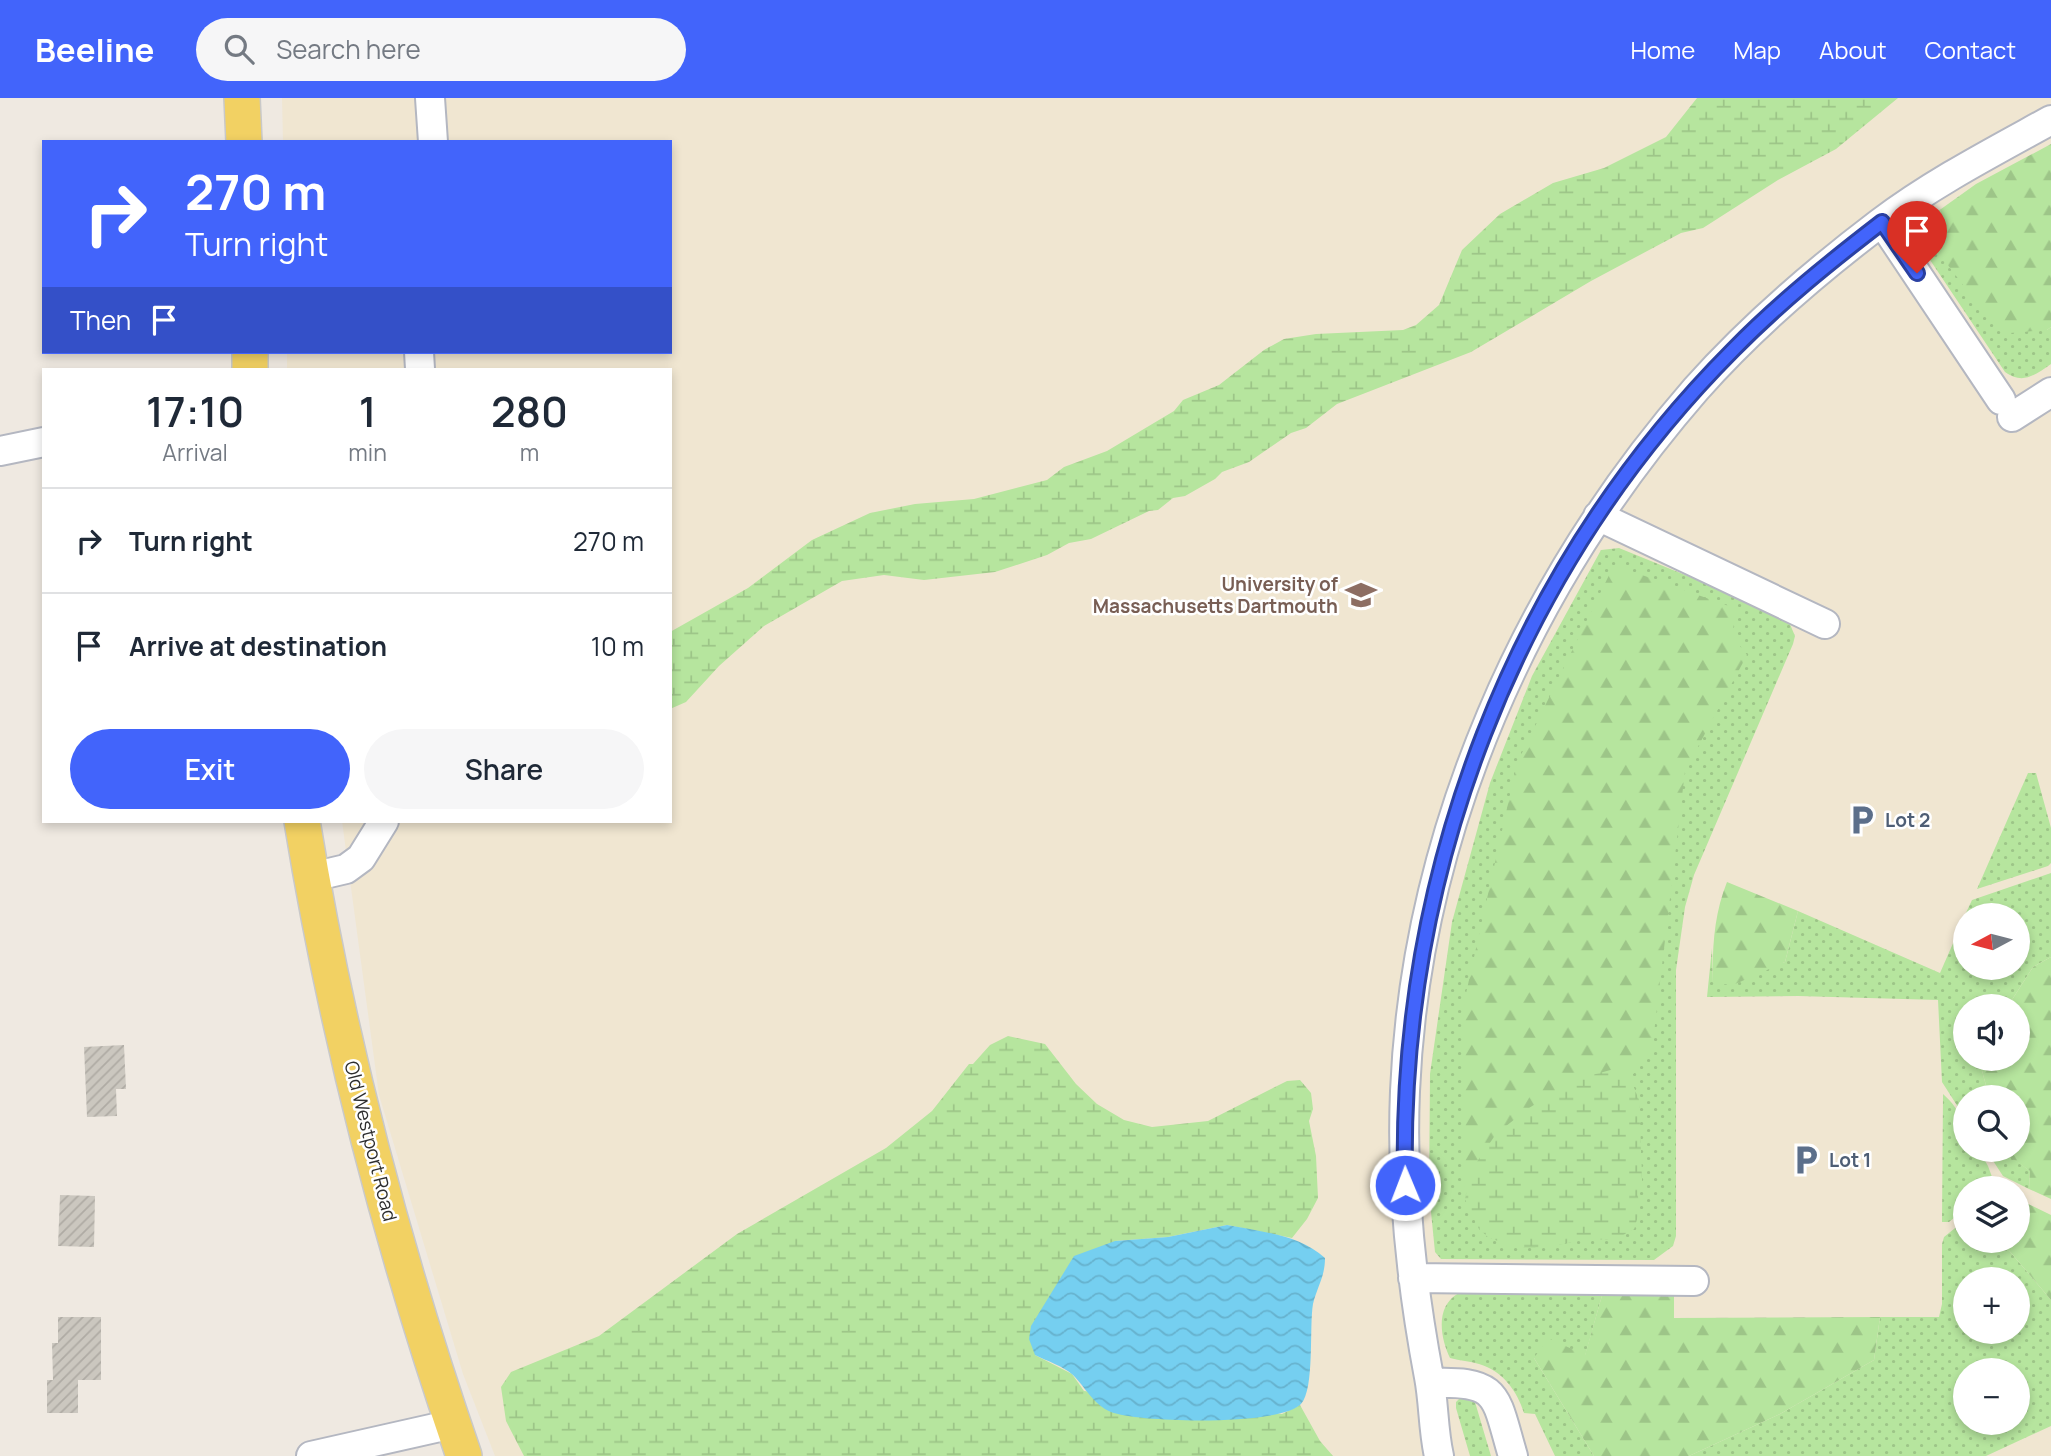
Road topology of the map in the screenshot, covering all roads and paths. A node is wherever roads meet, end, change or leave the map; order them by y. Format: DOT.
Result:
graph roads {
  1 [pos="242,98"];
  2 [pos="430,98"];
  3 [pos="2051,120"];
  4 [pos="244,140"];
  5 [pos="433,140"];
  6 [pos="1882,222"];
  7 [pos="2051,392"];
  8 [pos="42,442"];
  9 [pos="0,451"];
  10 [pos="1598,516"];
  11 [pos="1825,624"];
  12 [pos="302,823"];
  13 [pos="383,823"];
  14 [pos="312,877"];
  15 [pos="1413,1279"];
  16 [pos="1694,1280"];
  17 [pos="1430,1383"];
  18 [pos="458,1440"];
  19 [pos="311,1456"];
  20 [pos="1439,1456"];
  21 [pos="1455,1456"];
  22 [pos="1513,1456"];
  1 -- 4 [label="main road"];
  2 -- 5 [label="street"];
  3 -- 6 [label="street"];
  6 -- 7 [label="street"];
  6 -- 10 [label="street"];
  8 -- 9 [label="street"];
  10 -- 11 [label="street"];
  10 -- 15 [label="street"];
  12 -- 14 [label="main road, Old Westport Road"];
  13 -- 14 [label="street"];
  14 -- 18 [label="main road, Old Westport Road"];
  15 -- 16 [label="street"];
  15 -- 17 [label="street"];
  17 -- 20 [label="street"];
  17 -- 21 [label="street"];
  17 -- 22 [label="street"];
  18 -- 19 [label="street"];
}
